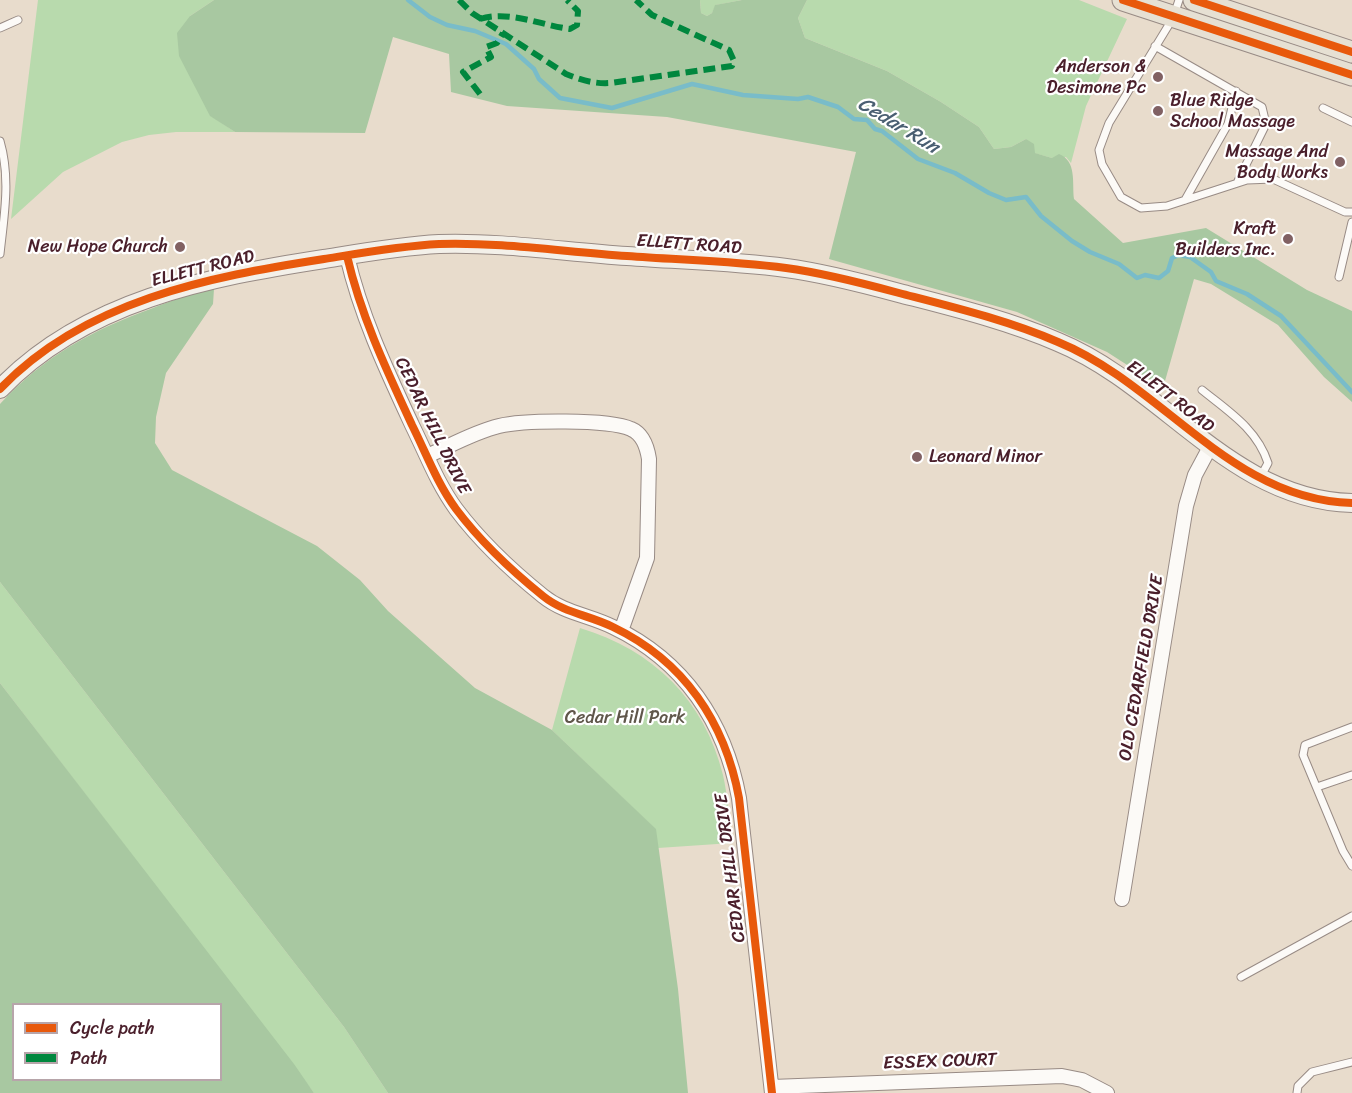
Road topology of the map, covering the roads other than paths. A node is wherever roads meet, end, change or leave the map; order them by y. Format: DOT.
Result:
graph roads {
  1 [pos="1123,0"];
  2 [pos="1194,0"];
  3 [pos="1176,9"];
  4 [pos="18,20"];
  5 [pos="0,28"];
  6 [pos="1155,46"];
  7 [pos="1352,52"];
  8 [pos="1352,75"];
  9 [pos="1236,91"];
  10 [pos="1323,108"];
  11 [pos="1352,122"];
  12 [pos="0,141"];
  13 [pos="1237,183"];
  14 [pos="1185,200"];
  15 [pos="1352,212"];
  16 [pos="1352,222"];
  17 [pos="0,254"];
  18 [pos="347,256"];
  19 [pos="1339,277"];
  20 [pos="0,388"];
  21 [pos="1202,390"];
  22 [pos="1210,447"];
  23 [pos="427,456"];
  24 [pos="1260,478"];
  25 [pos="1352,503"];
  26 [pos="621,631"];
  27 [pos="1352,727"];
  28 [pos="1352,775"];
  29 [pos="1317,787"];
  30 [pos="1352,866"];
  31 [pos="1122,899"];
  32 [pos="1352,916"];
  33 [pos="1241,976"];
  34 [pos="1352,1062"];
  35 [pos="772,1090"];
  36 [pos="1107,1093"];
  37 [pos="1297,1093"];
  1 -- 3 [label="main road"];
  2 -- 7 [label="main road"];
  3 -- 6 [label="lane"];
  3 -- 8 [label="main road"];
  4 -- 5 [label="lane"];
  6 -- 9 [label="lane"];
  6 -- 14 [label="lane"];
  9 -- 13 [label="lane"];
  9 -- 14 [label="lane"];
  10 -- 11 [label="lane"];
  12 -- 17 [label="lane"];
  13 -- 14 [label="lane"];
  13 -- 15 [label="lane"];
  16 -- 19 [label="lane"];
  18 -- 20 [label="street, ELLETT ROAD"];
  18 -- 22 [label="street, ELLETT ROAD"];
  18 -- 23 [label="street, CEDAR HILL DRIVE"];
  21 -- 24 [label="lane"];
  22 -- 24 [label="street, ELLETT ROAD"];
  22 -- 31 [label="street, OLD CEDARFIELD DRIVE"];
  23 -- 26 [label="street, CEDAR HILL DRIVE"];
  23 -- 26 [label="street"];
  24 -- 25 [label="street, ELLETT ROAD"];
  26 -- 35 [label="street, CEDAR HILL DRIVE"];
  27 -- 29 [label="lane"];
  28 -- 29 [label="lane"];
  29 -- 30 [label="lane"];
  32 -- 33 [label="lane"];
  34 -- 37 [label="lane"];
  35 -- 36 [label="street, ESSEX COURT"];
}
